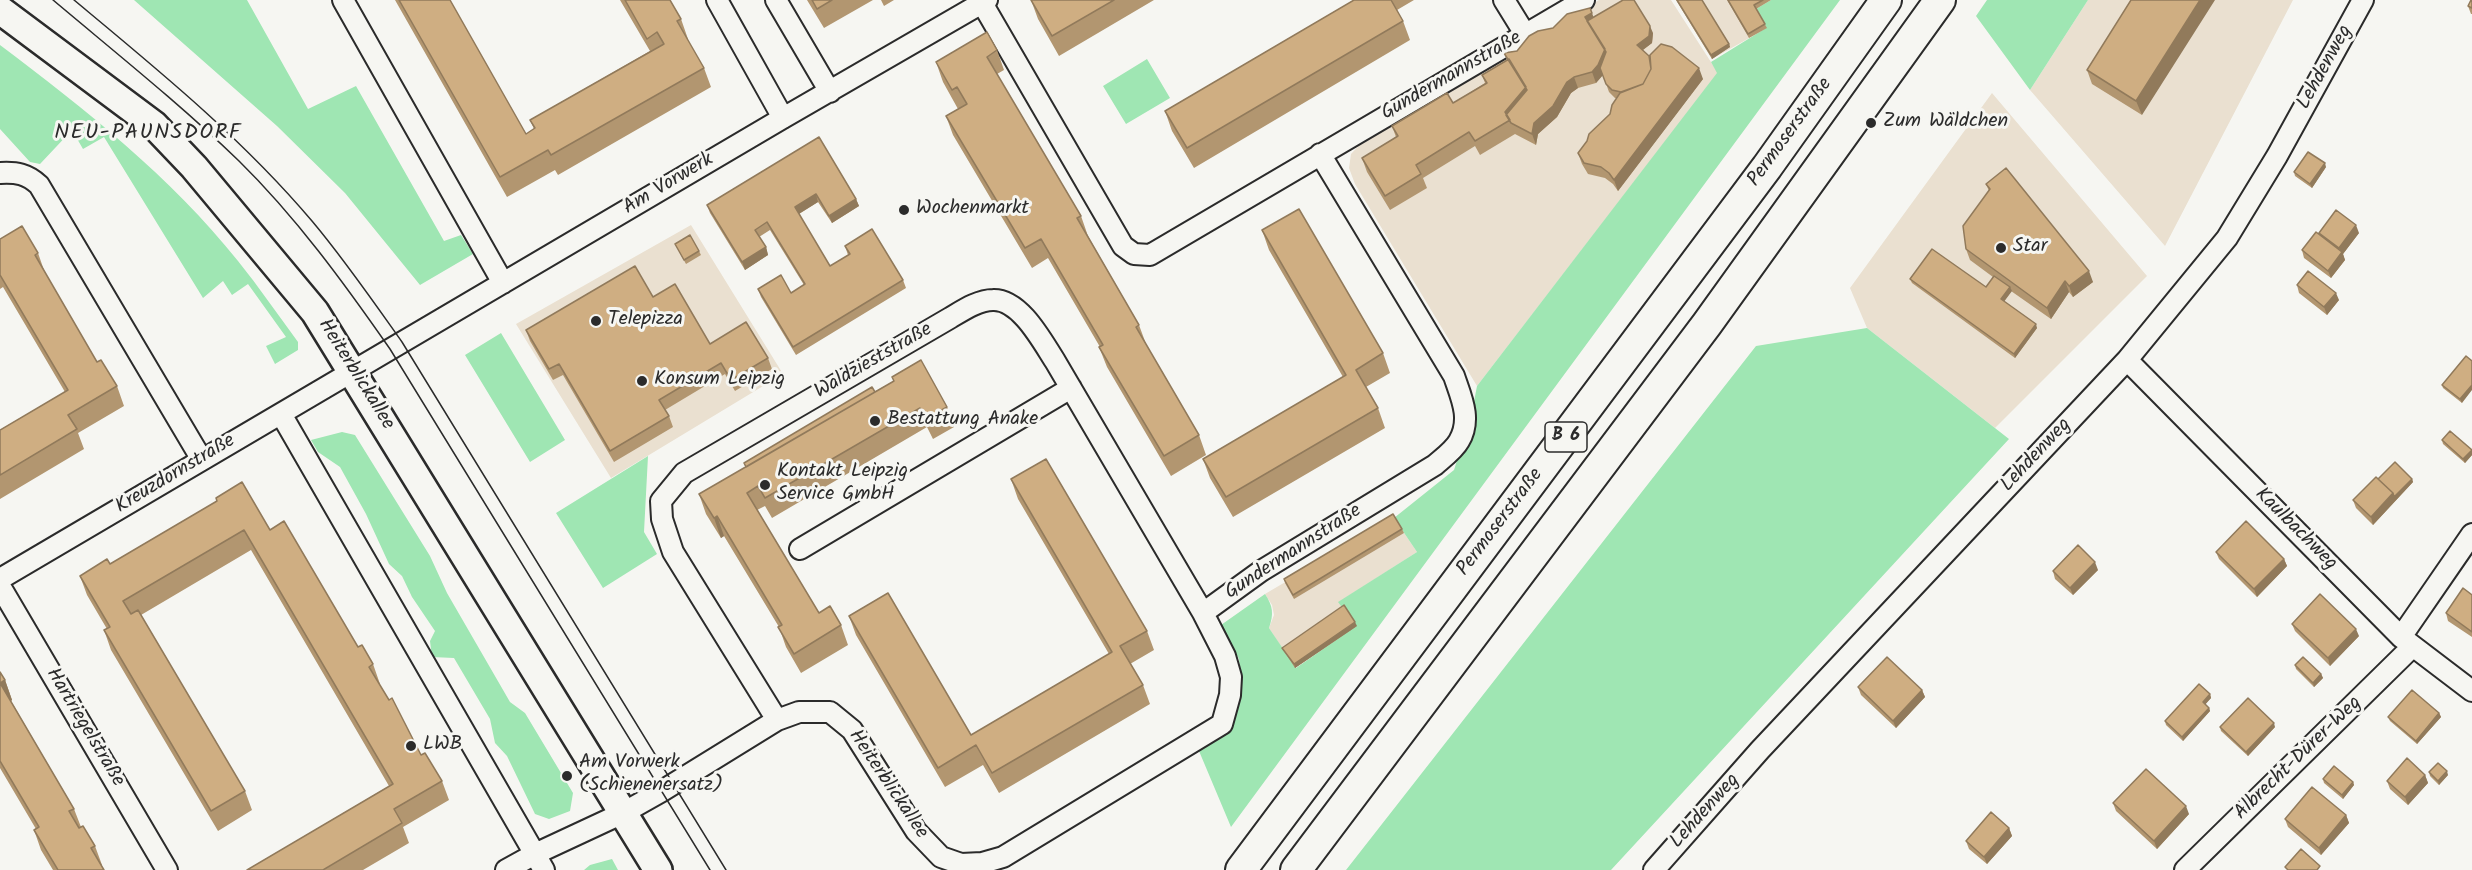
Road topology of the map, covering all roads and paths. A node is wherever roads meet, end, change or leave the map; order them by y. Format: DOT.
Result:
graph roads {
  1 [pos="343,0"];
  2 [pos="717,0"];
  3 [pos="776,0"];
  4 [pos="1504,0"];
  5 [pos="1584,0"];
  6 [pos="1886,0"];
  7 [pos="1940,0"];
  8 [pos="2363,0"];
  9 [pos="985,2"];
  10 [pos="0,10"];
  11 [pos="1525,34"];
  12 [pos="830,92"];
  13 [pos="783,118"];
  14 [pos="1320,154"];
  15 [pos="0,173"];
  16 [pos="503,283"];
  17 [pos="2127,360"];
  18 [pos="352,371"];
  19 [pos="1071,388"];
  20 [pos="281,414"];
  21 [pos="201,460"];
  22 [pos="2472,534"];
  23 [pos="800,549"];
  24 [pos="0,579"];
  25 [pos="0,586"];
  26 [pos="1203,613"];
  27 [pos="2407,642"];
  28 [pos="2472,691"];
  29 [pos="777,720"];
  30 [pos="623,813"];
  31 [pos="539,862"];
  32 [pos="167,870"];
  33 [pos="506,870"];
  34 [pos="658,870"];
  35 [pos="1241,870"];
  36 [pos="1296,870"];
  37 [pos="1654,870"];
  38 [pos="2185,870"];
  1 -- 16 [label="street"];
  2 -- 13 [label="street"];
  3 -- 12 [label="street"];
  4 -- 11 [label="street"];
  5 -- 11 [label="street, Gundermannstraße"];
  6 -- 35 [label="main road, Permoserstraße / B 6"];
  7 -- 36 [label="main road, B 6"];
  8 -- 17 [label="street, Lehdenweg"];
  9 -- 12 [label="street, Am Vorwerk"];
  9 -- 14 [label="street, Gundermannstraße"];
  10 -- 18 [label="main road, Heiterblickallee"];
  11 -- 14 [label="street, Gundermannstraße"];
  12 -- 13 [label="street, Am Vorwerk"];
  13 -- 16 [label="street, Am Vorwerk"];
  14 -- 26 [label="street, Gundermannstraße"];
  15 -- 21 [label="street"];
  16 -- 18 [label="street, Am Vorwerk"];
  17 -- 27 [label="street, Kaulbachweg"];
  17 -- 37 [label="street, Lehdenweg"];
  18 -- 20 [label="street, Kreuzdornstraße"];
  18 -- 30 [label="main road, Heiterblickallee"];
  19 -- 23 [label="street"];
  19 -- 26 [label="street, Waldzieststraße"];
  19 -- 29 [label="street, Waldzieststraße"];
  20 -- 21 [label="street, Kreuzdornstraße"];
  20 -- 31 [label="street"];
  21 -- 24 [label="street, Kreuzdornstraße"];
  22 -- 27 [label="street, Albrecht-Dürer-Weg"];
  25 -- 32 [label="street, Hartriegelstraße"];
  26 -- 29 [label="street, Heiterblickallee"];
  27 -- 28 [label="street, Kaulbachweg"];
  27 -- 38 [label="street, Albrecht-Dürer-Weg"];
  29 -- 30 [label="street, Heiterblickallee"];
  30 -- 31 [label="street"];
  30 -- 34 [label="main road, Heiterblickallee"];
  31 -- 33 [label="street"];
}
